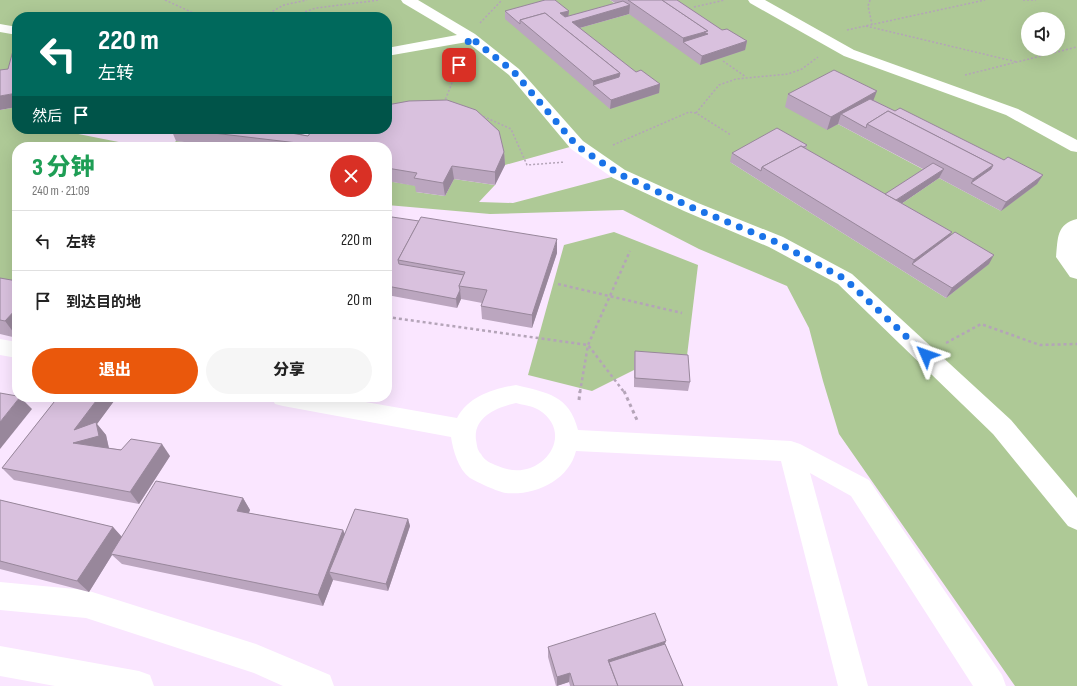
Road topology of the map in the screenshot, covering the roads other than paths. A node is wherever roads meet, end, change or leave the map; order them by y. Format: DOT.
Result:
graph roads {
  1 [pos="408,0"];
  2 [pos="755,0"];
  3 [pos="0,28"];
  4 [pos="12,30"];
  5 [pos="470,37"];
  6 [pos="392,51"];
  7 [pos="1077,147"];
  8 [pos="1077,225"];
  9 [pos="1077,272"];
  10 [pos="0,347"];
  11 [pos="12,349"];
  12 [pos="311,402"];
  13 [pos="465,429"];
  14 [pos="568,440"];
  15 [pos="791,451"];
  16 [pos="1077,518"];
  17 [pos="0,596"];
  18 [pos="0,661"];
  19 [pos="139,686"];
  20 [pos="319,686"];
  21 [pos="853,686"];
  22 [pos="991,686"];
  1 -- 5 [label="street"];
  2 -- 7 [label="street"];
  3 -- 4 [label="street"];
  5 -- 6 [label="street"];
  5 -- 16 [label="street"];
  8 -- 9 [label="street"];
  10 -- 11 [label="street"];
  12 -- 13 [label="street"];
  13 -- 14 [label="street"];
  13 -- 14 [label="street"];
  14 -- 15 [label="street"];
  15 -- 21 [label="street"];
  15 -- 22 [label="street"];
  17 -- 20 [label="street"];
  18 -- 19 [label="street"];
}
